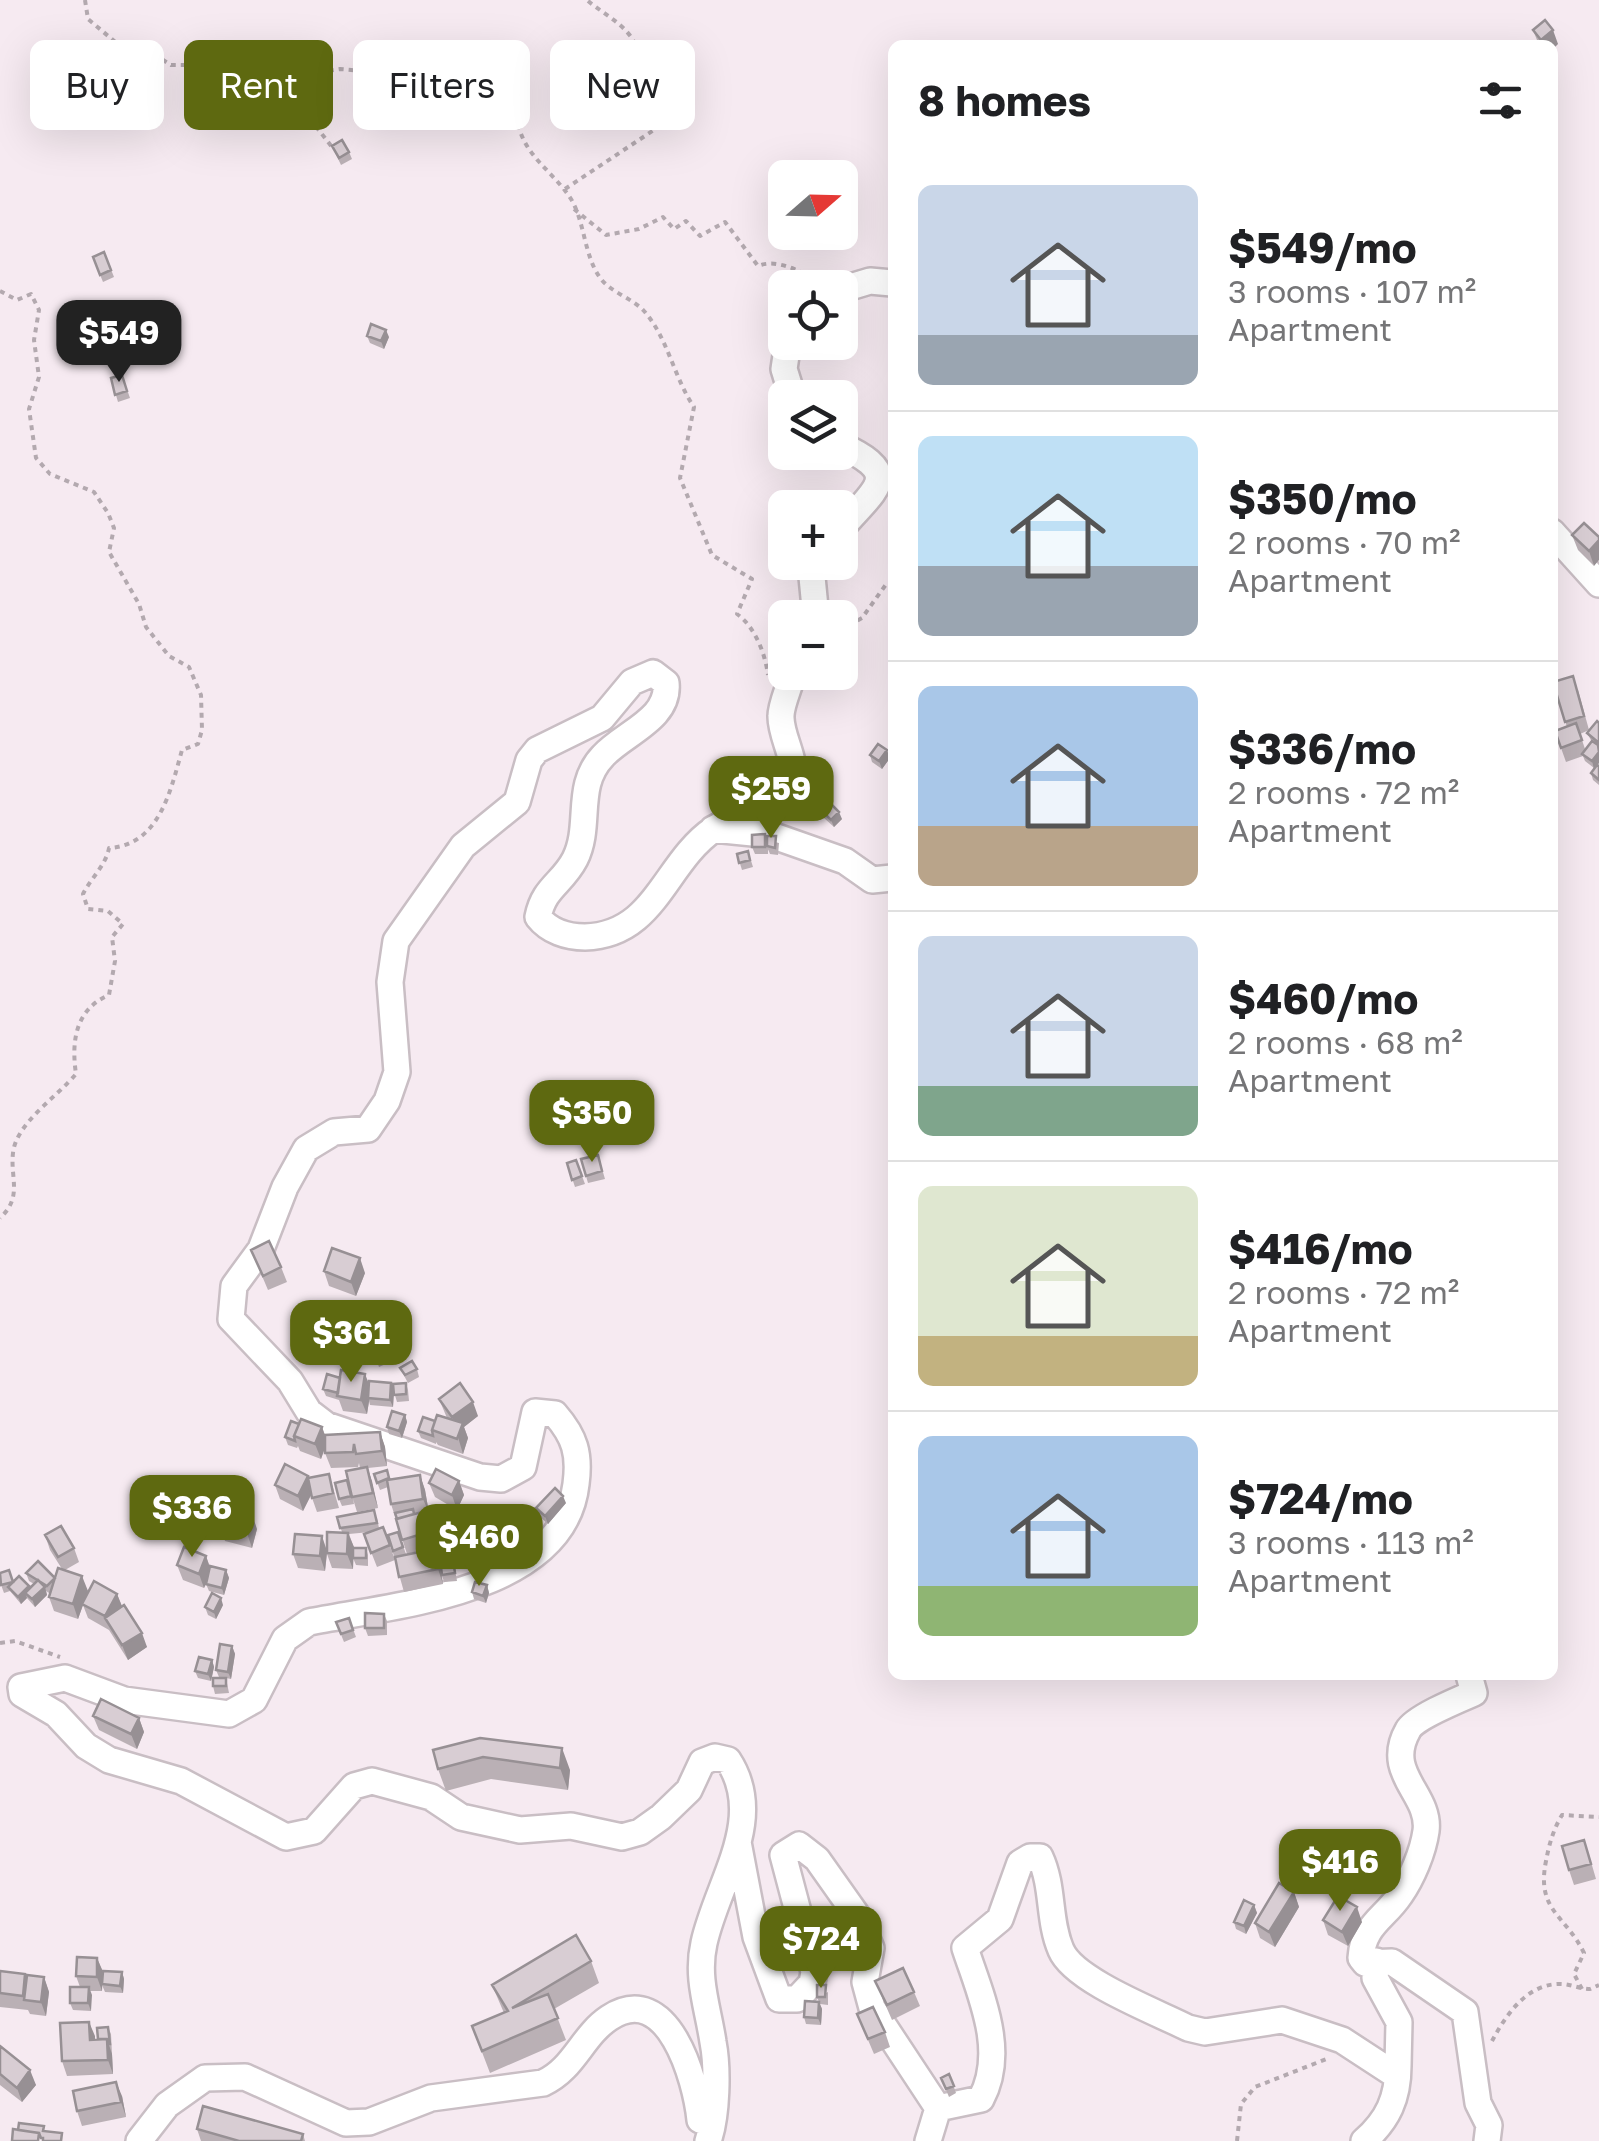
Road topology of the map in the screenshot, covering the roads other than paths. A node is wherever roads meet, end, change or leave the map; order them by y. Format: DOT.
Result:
graph roads {
  1 [pos="888,283"];
  2 [pos="858,285"];
  3 [pos="858,453"];
  4 [pos="858,510"];
  5 [pos="1558,539"];
  6 [pos="1599,584"];
  7 [pos="781,690"];
  8 [pos="713,829"];
  9 [pos="888,878"];
  10 [pos="1470,1680"];
  11 [pos="10,1691"];
  12 [pos="738,1842"];
  13 [pos="1376,1961"];
  14 [pos="1398,2066"];
  15 [pos="938,2108"];
  16 [pos="139,2141"];
  17 [pos="699,2141"];
  18 [pos="708,2141"];
  19 [pos="928,2141"];
  20 [pos="1364,2141"];
  21 [pos="1487,2141"];
  1 -- 2 [label="street"];
  3 -- 4 [label="street"];
  5 -- 6 [label="street"];
  7 -- 8 [label="street"];
  8 -- 9 [label="street"];
  8 -- 11 [label="street"];
  10 -- 13 [label="street"];
  11 -- 12 [label="street"];
  12 -- 15 [label="street"];
  12 -- 18 [label="street"];
  13 -- 14 [label="street"];
  13 -- 21 [label="street"];
  14 -- 15 [label="street"];
  14 -- 20 [label="street"];
  15 -- 19 [label="street"];
  16 -- 17 [label="street"];
}
